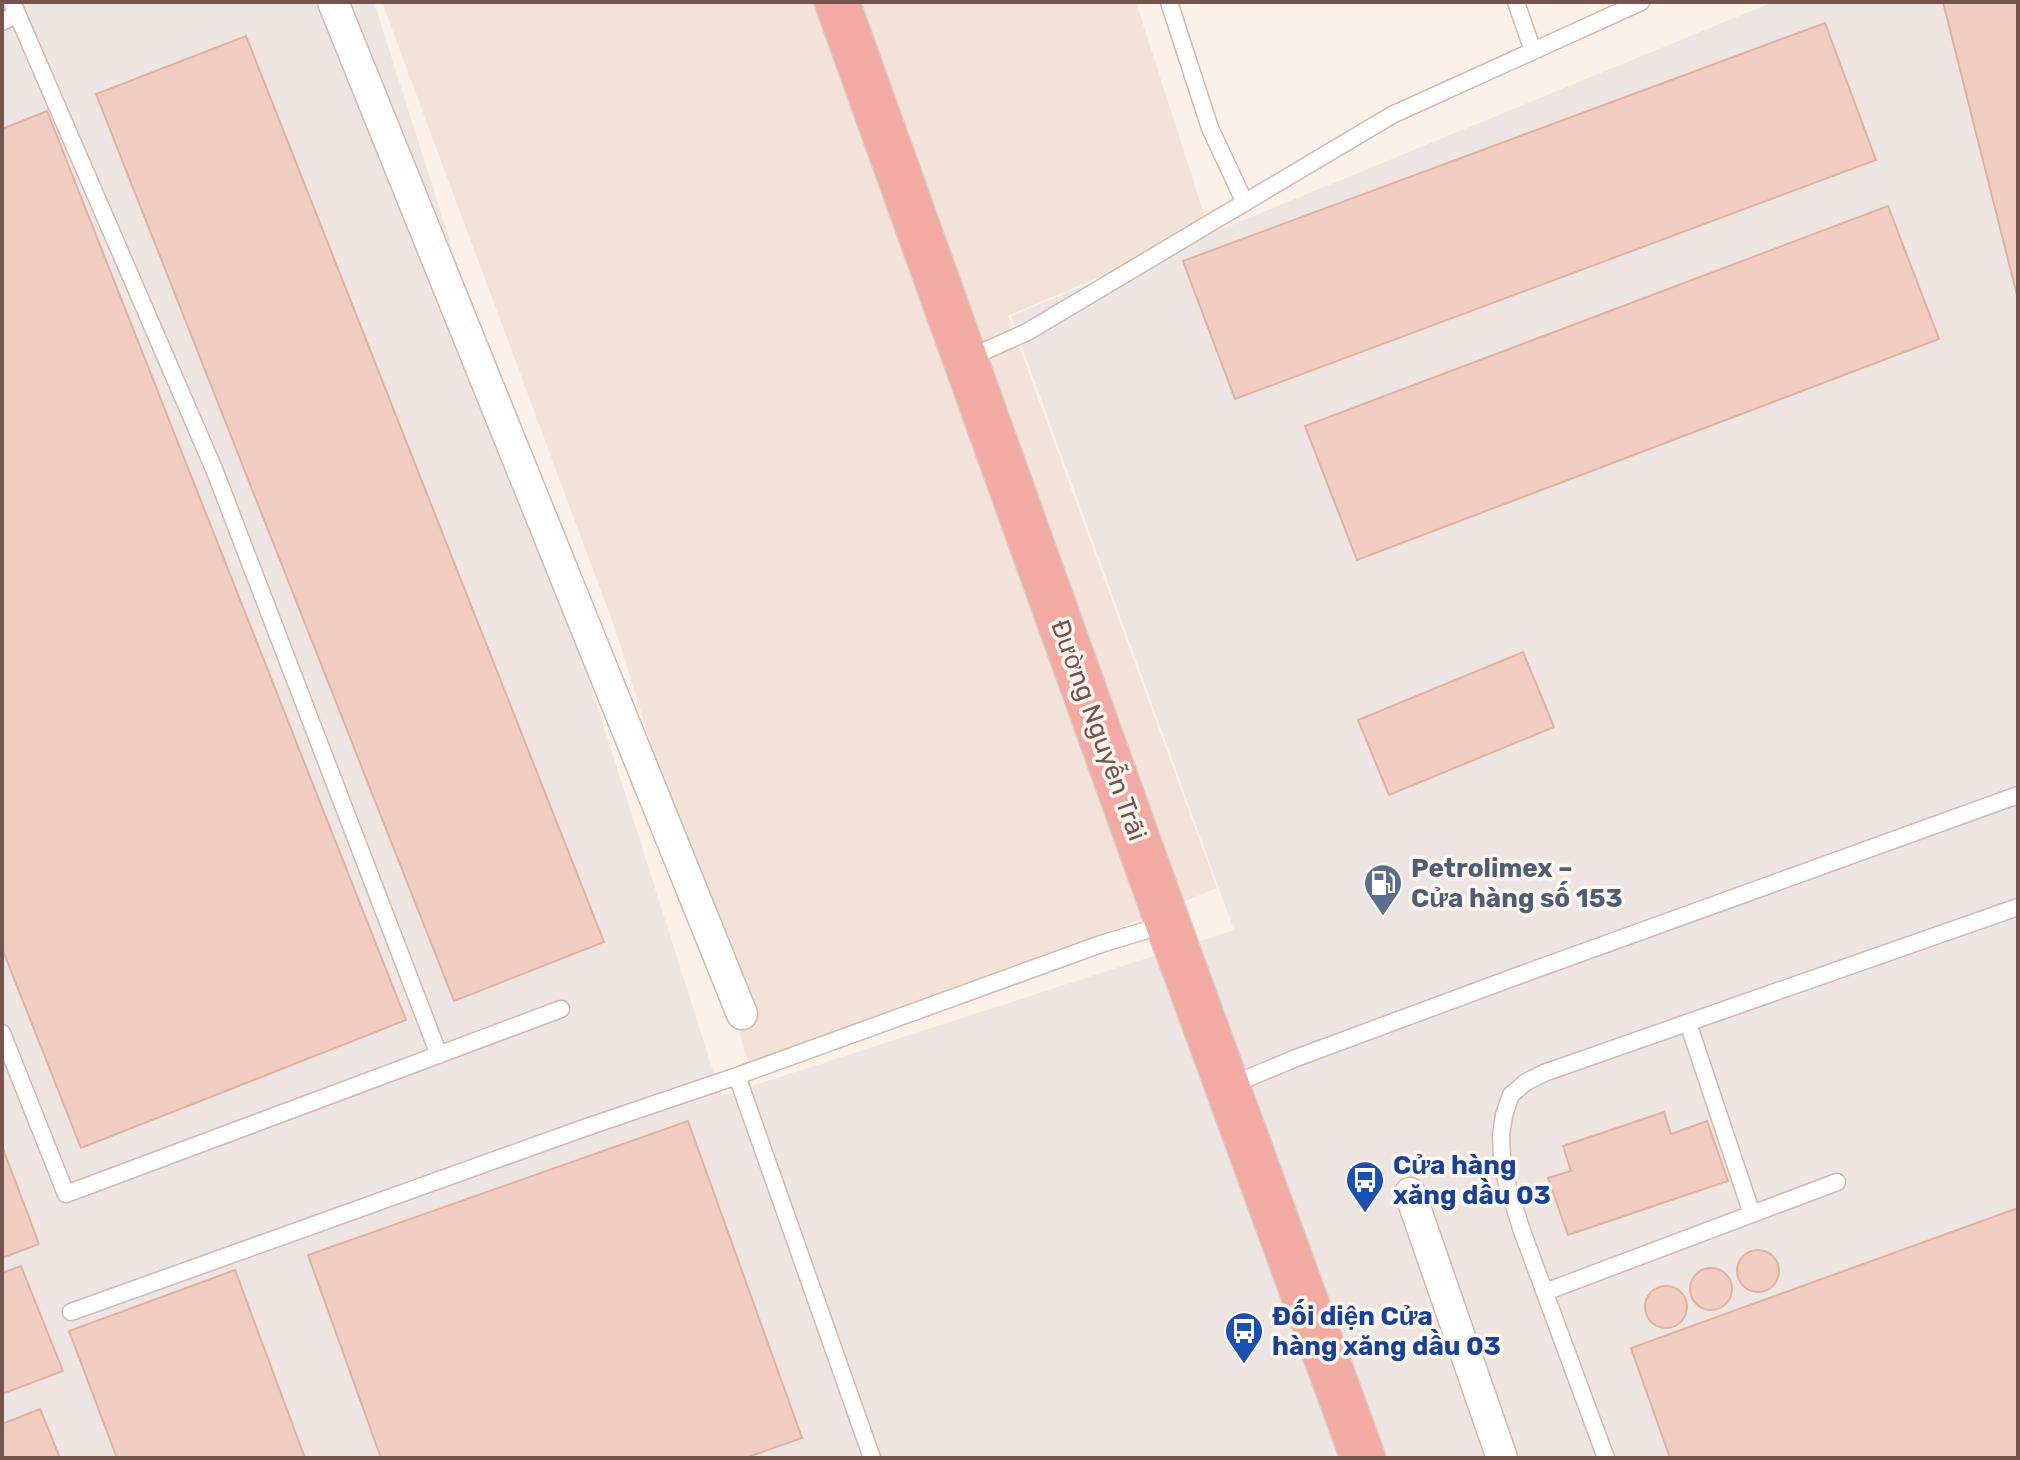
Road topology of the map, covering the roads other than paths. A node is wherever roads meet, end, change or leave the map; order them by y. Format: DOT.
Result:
graph roads {
  1 [pos="333,2"];
  2 [pos="837,2"];
  3 [pos="1169,2"];
  4 [pos="1516,2"];
  5 [pos="1641,2"];
  6 [pos="10,13"];
  7 [pos="1533,51"];
  8 [pos="1245,203"];
  9 [pos="966,360"];
  10 [pos="2018,795"];
  11 [pos="2018,907"];
  12 [pos="1168,924"];
  13 [pos="561,1009"];
  14 [pos="742,1014"];
  15 [pos="1688,1023"];
  16 [pos="2,1033"];
  17 [pos="439,1055"];
  18 [pos="737,1076"];
  19 [pos="1228,1086"];
  20 [pos="1837,1182"];
  21 [pos="1410,1193"];
  22 [pos="1752,1214"];
  23 [pos="1545,1292"];
  24 [pos="71,1312"];
  25 [pos="872,1458"];
  26 [pos="1363,1458"];
  27 [pos="1502,1458"];
  28 [pos="1606,1458"];
  1 -- 14 [label="street"];
  2 -- 9 [label="highway, Đường Nguyễn Trãi"];
  3 -- 8 [label="lane"];
  4 -- 7 [label="lane"];
  5 -- 7 [label="lane"];
  6 -- 17 [label="lane"];
  7 -- 8 [label="lane"];
  8 -- 9 [label="lane"];
  9 -- 12 [label="highway, Đường Nguyễn Trãi"];
  10 -- 19 [label="lane"];
  11 -- 15 [label="lane"];
  12 -- 18 [label="lane"];
  12 -- 19 [label="highway, Đường Nguyễn Trãi"];
  13 -- 17 [label="lane"];
  15 -- 22 [label="lane"];
  15 -- 23 [label="lane"];
  16 -- 17 [label="lane"];
  18 -- 24 [label="lane"];
  18 -- 25 [label="lane"];
  19 -- 26 [label="highway, Đường Nguyễn Trãi"];
  20 -- 22 [label="lane"];
  21 -- 27 [label="street"];
  22 -- 23 [label="lane"];
  23 -- 28 [label="lane"];
}
